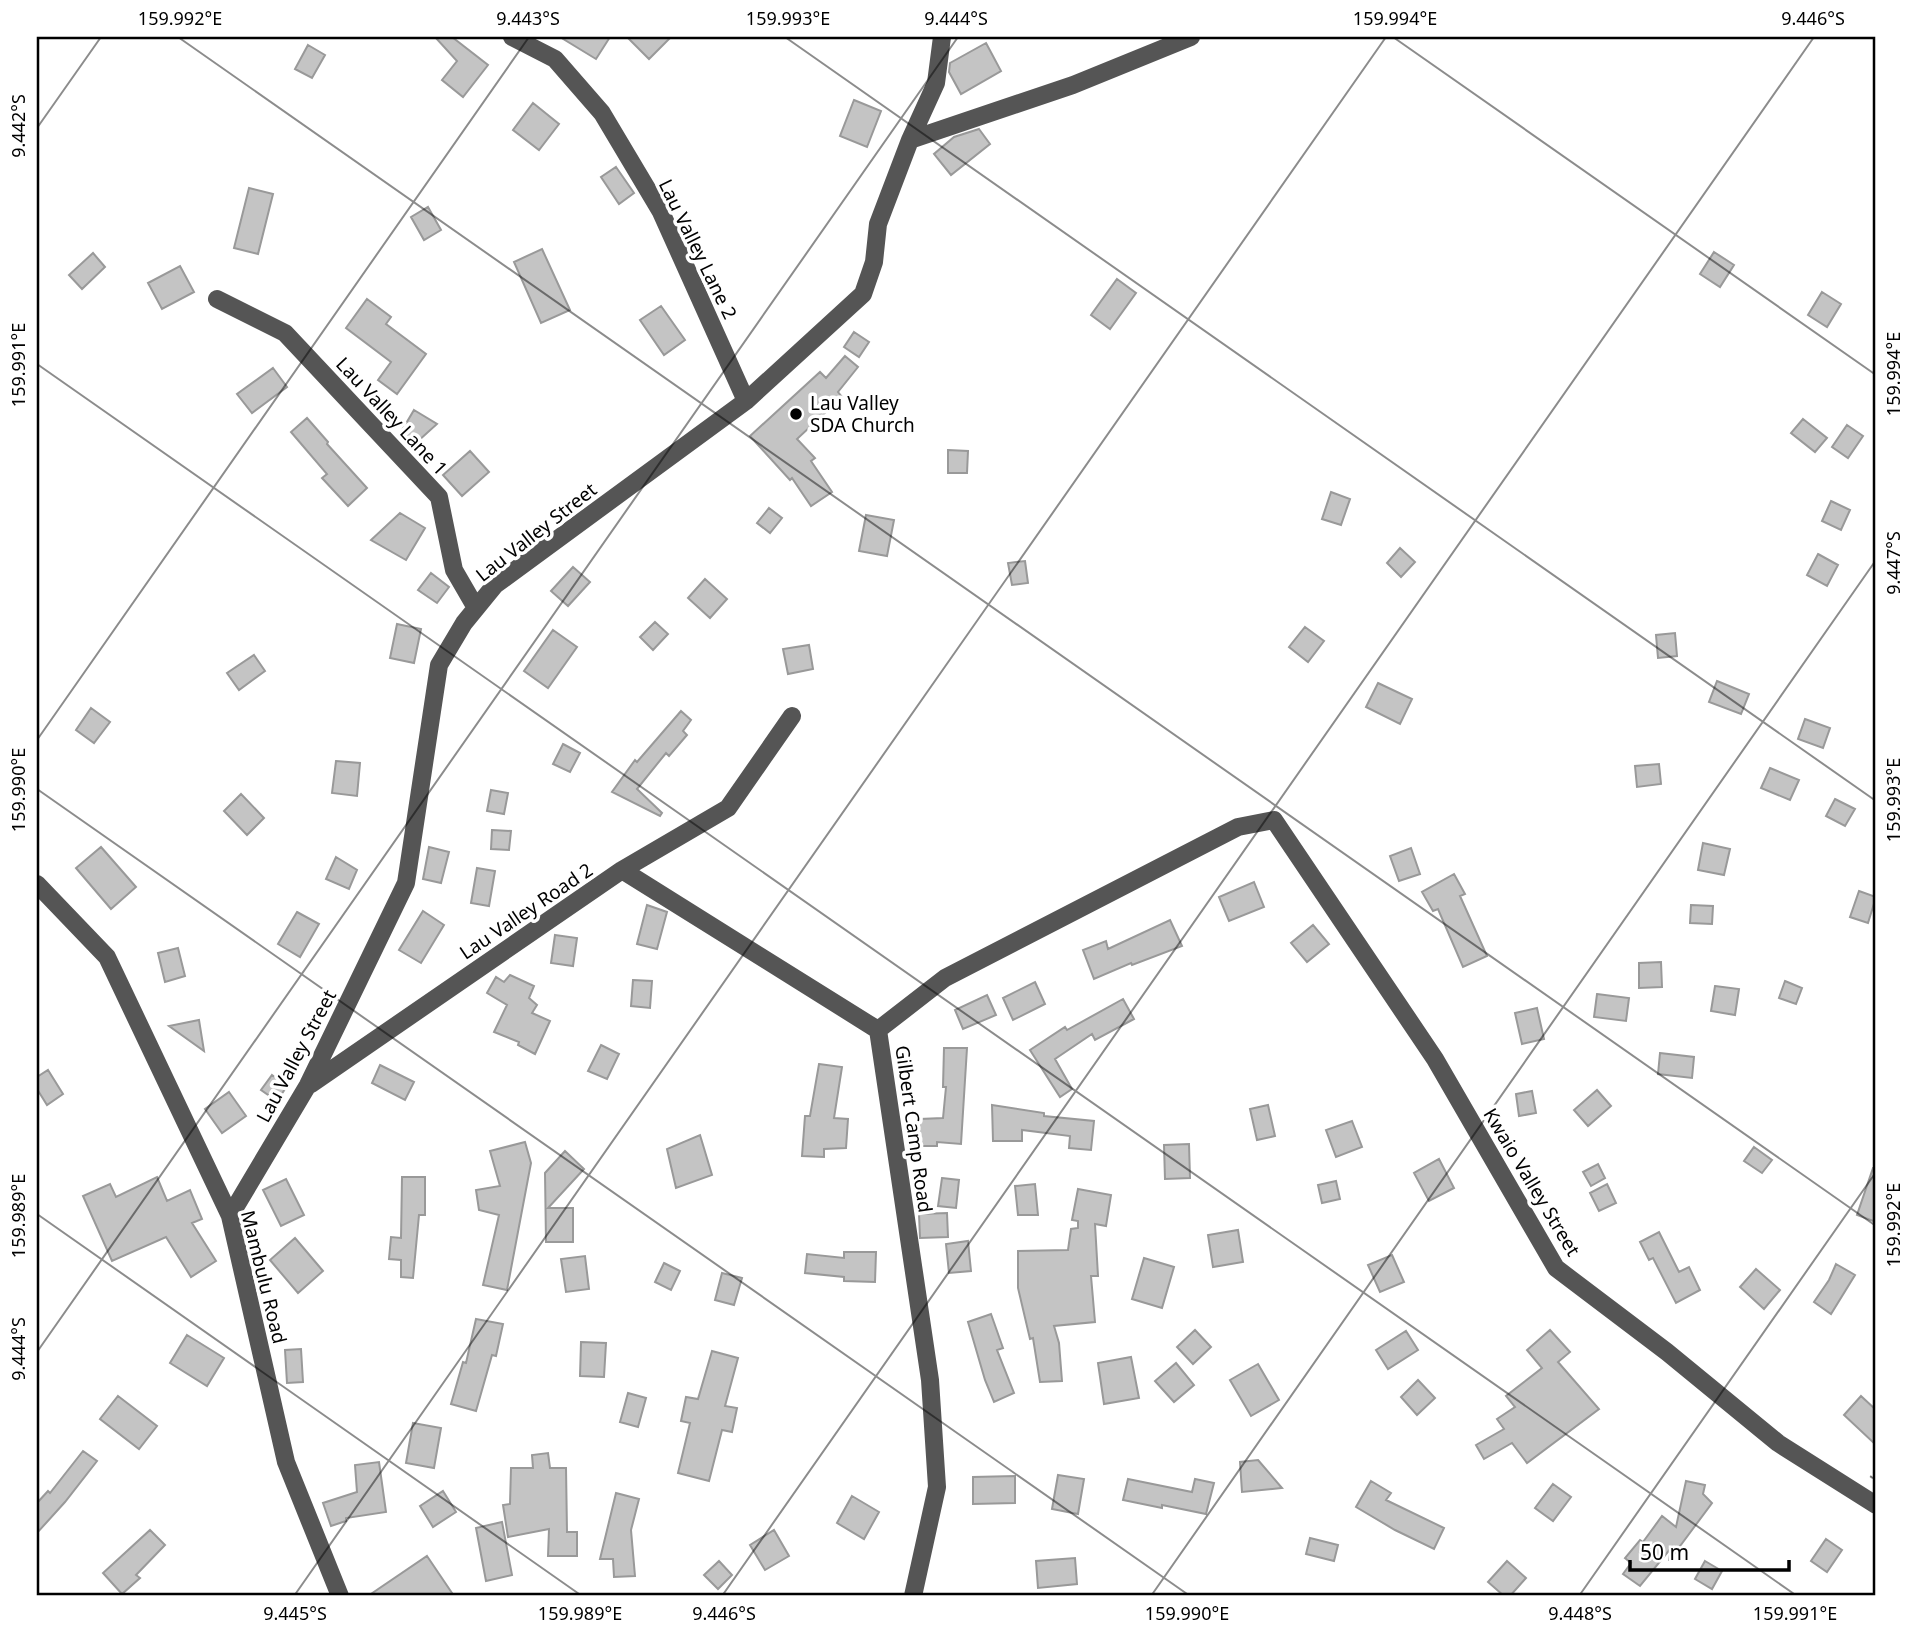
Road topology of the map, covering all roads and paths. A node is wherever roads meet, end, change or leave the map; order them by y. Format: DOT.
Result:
graph roads {
  1 [pos="512,37"];
  2 [pos="942,37"];
  3 [pos="1191,37"];
  4 [pos="910,140"];
  5 [pos="217,299"];
  6 [pos="746,401"];
  7 [pos="476,608"];
  8 [pos="792,716"];
  9 [pos="1274,820"];
  10 [pos="622,870"];
  11 [pos="37,884"];
  12 [pos="878,1030"];
  13 [pos="308,1085"];
  14 [pos="230,1216"];
  15 [pos="1876,1505"];
  16 [pos="340,1596"];
  17 [pos="913,1596"];
  1 -- 6 [label="street, Lau Valley Lane 2"];
  2 -- 4 [label="street, Lau Valley Street"];
  3 -- 4 [label="street"];
  4 -- 6 [label="street, Lau Valley Street"];
  5 -- 7 [label="street, Lau Valley Lane 1"];
  6 -- 7 [label="street, Lau Valley Street"];
  7 -- 13 [label="street, Lau Valley Street"];
  8 -- 10 [label="street"];
  9 -- 12 [label="street, Gilbert Camp Road"];
  9 -- 15 [label="street, Kwaio Valley Street"];
  10 -- 12 [label="street, Lau Valley Road 2"];
  10 -- 13 [label="street, Lau Valley Road 2"];
  11 -- 14 [label="street, Mambulu Road"];
  12 -- 17 [label="street, Gilbert Camp Road"];
  13 -- 14 [label="street, Lau Valley Street"];
  14 -- 16 [label="street, Mambulu Road"];
}
